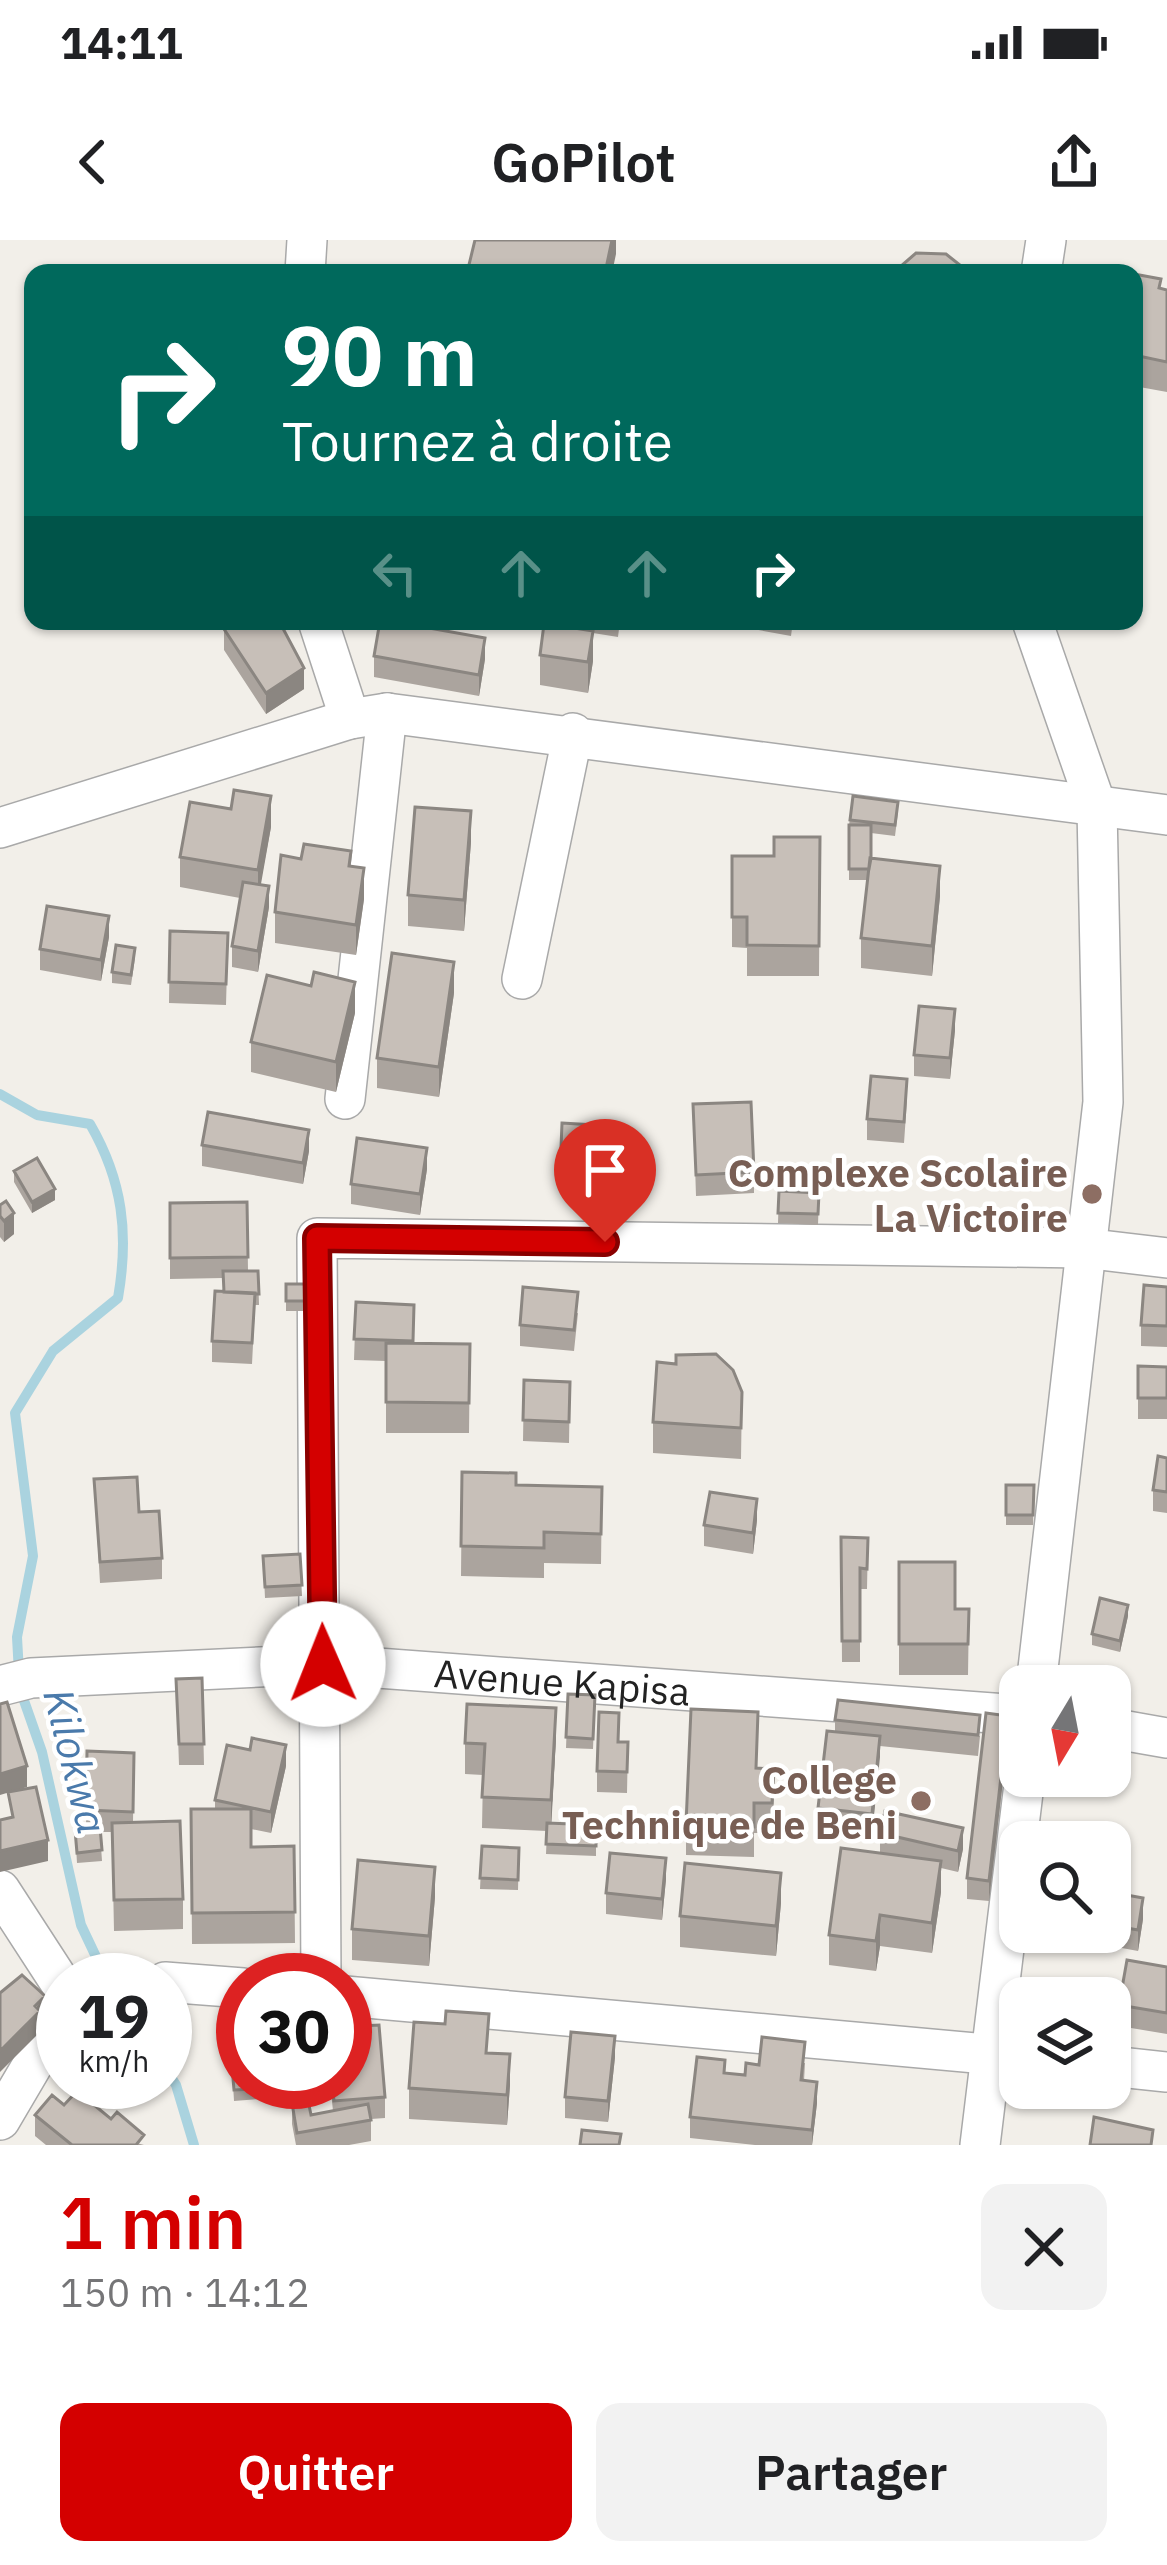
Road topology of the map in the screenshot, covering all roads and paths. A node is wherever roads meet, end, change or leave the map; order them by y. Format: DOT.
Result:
graph roads {
  1 [pos="323,630"];
  2 [pos="1035,630"];
  3 [pos="369,716"];
  4 [pos="573,734"];
  5 [pos="1097,808"];
  6 [pos="1167,815"];
  7 [pos="0,828"];
  8 [pos="522,979"];
  9 [pos="345,1100"];
  10 [pos="1084,1248"];
  11 [pos="1167,1258"];
  12 [pos="323,1664"];
  13 [pos="1038,1665"];
  14 [pos="12,1683"];
  15 [pos="999,1712"];
  16 [pos="1131,1732"];
  17 [pos="1167,1738"];
  18 [pos="1023,1797"];
  19 [pos="0,1890"];
  20 [pos="41,1953"];
  21 [pos="321,1953"];
  22 [pos="1010,1977"];
  23 [pos="372,1998"];
  24 [pos="999,2055"];
  25 [pos="36,2059"];
  26 [pos="1131,2068"];
  27 [pos="1167,2072"];
  28 [pos="999,2074"];
  29 [pos="0,2120"];
  30 [pos="980,2145"];
  1 -- 3 [label="street"];
  2 -- 5 [label="street"];
  3 -- 4 [label="street"];
  3 -- 7 [label="street"];
  3 -- 9 [label="street"];
  4 -- 5 [label="street"];
  4 -- 8 [label="street"];
  5 -- 6 [label="street"];
  5 -- 10 [label="street"];
  10 -- 11 [label="street"];
  10 -- 12 [label="street"];
  10 -- 13 [label="street"];
  12 -- 14 [label="street, Avenue Kapisa"];
  12 -- 15 [label="street, Avenue Kapisa"];
  12 -- 21 [label="street"];
  16 -- 17 [label="street"];
  18 -- 22 [label="street"];
  19 -- 20 [label="street"];
  23 -- 24 [label="street"];
  25 -- 29 [label="street"];
  26 -- 27 [label="street"];
  28 -- 30 [label="street"];
}
